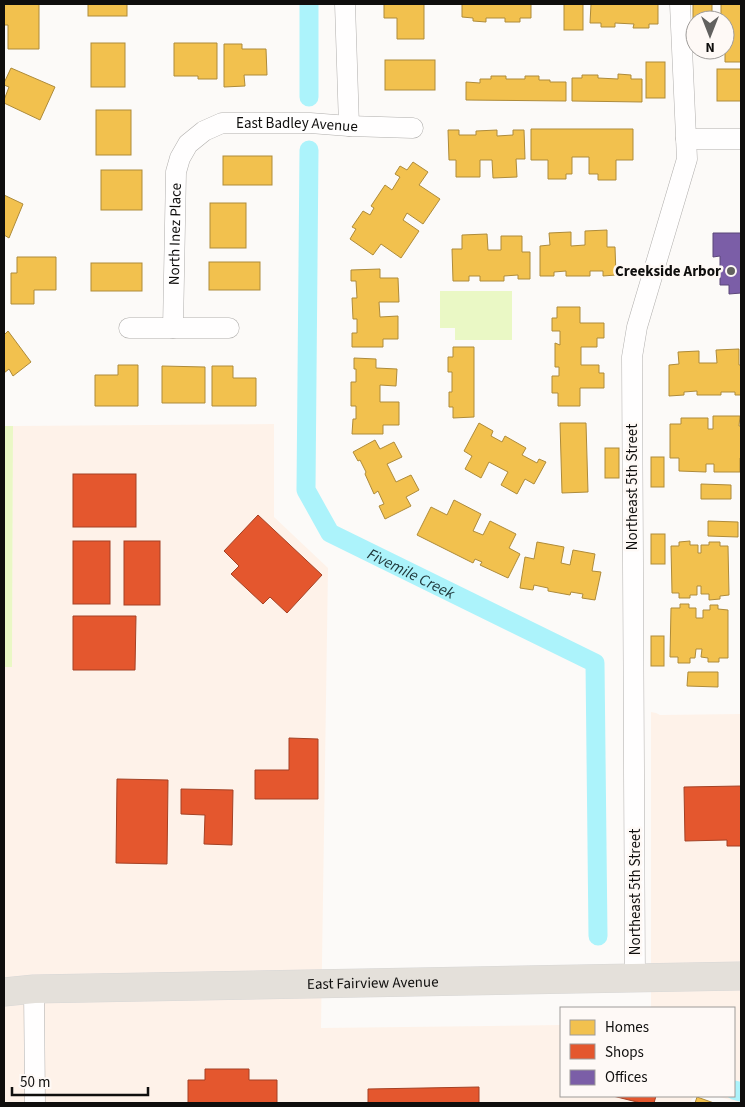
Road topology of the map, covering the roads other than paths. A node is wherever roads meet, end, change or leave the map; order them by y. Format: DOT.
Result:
graph roads {
  1 [pos="346,4"];
  2 [pos="680,4"];
  3 [pos="349,126"];
  4 [pos="413,128"];
  5 [pos="686,139"];
  6 [pos="741,139"];
  7 [pos="188,144"];
  8 [pos="129,328"];
  9 [pos="173,328"];
  10 [pos="229,328"];
  11 [pos="741,976"];
  12 [pos="635,978"];
  13 [pos="34,989"];
  14 [pos="4,992"];
  15 [pos="35,1103"];
  1 -- 3 [label="street"];
  2 -- 5 [label="street, Northeast 5th Street"];
  3 -- 4 [label="street, East Badley Avenue"];
  3 -- 7 [label="street, East Badley Avenue"];
  5 -- 6 [label="street"];
  5 -- 12 [label="street, Northeast 5th Street"];
  7 -- 9 [label="street, North Inez Place"];
  8 -- 9 [label="street"];
  9 -- 10 [label="street"];
  11 -- 12 [label="main road, East Fairview Avenue"];
  12 -- 13 [label="main road, East Fairview Avenue"];
  13 -- 14 [label="main road, East Fairview Avenue"];
  13 -- 15 [label="street"];
}
